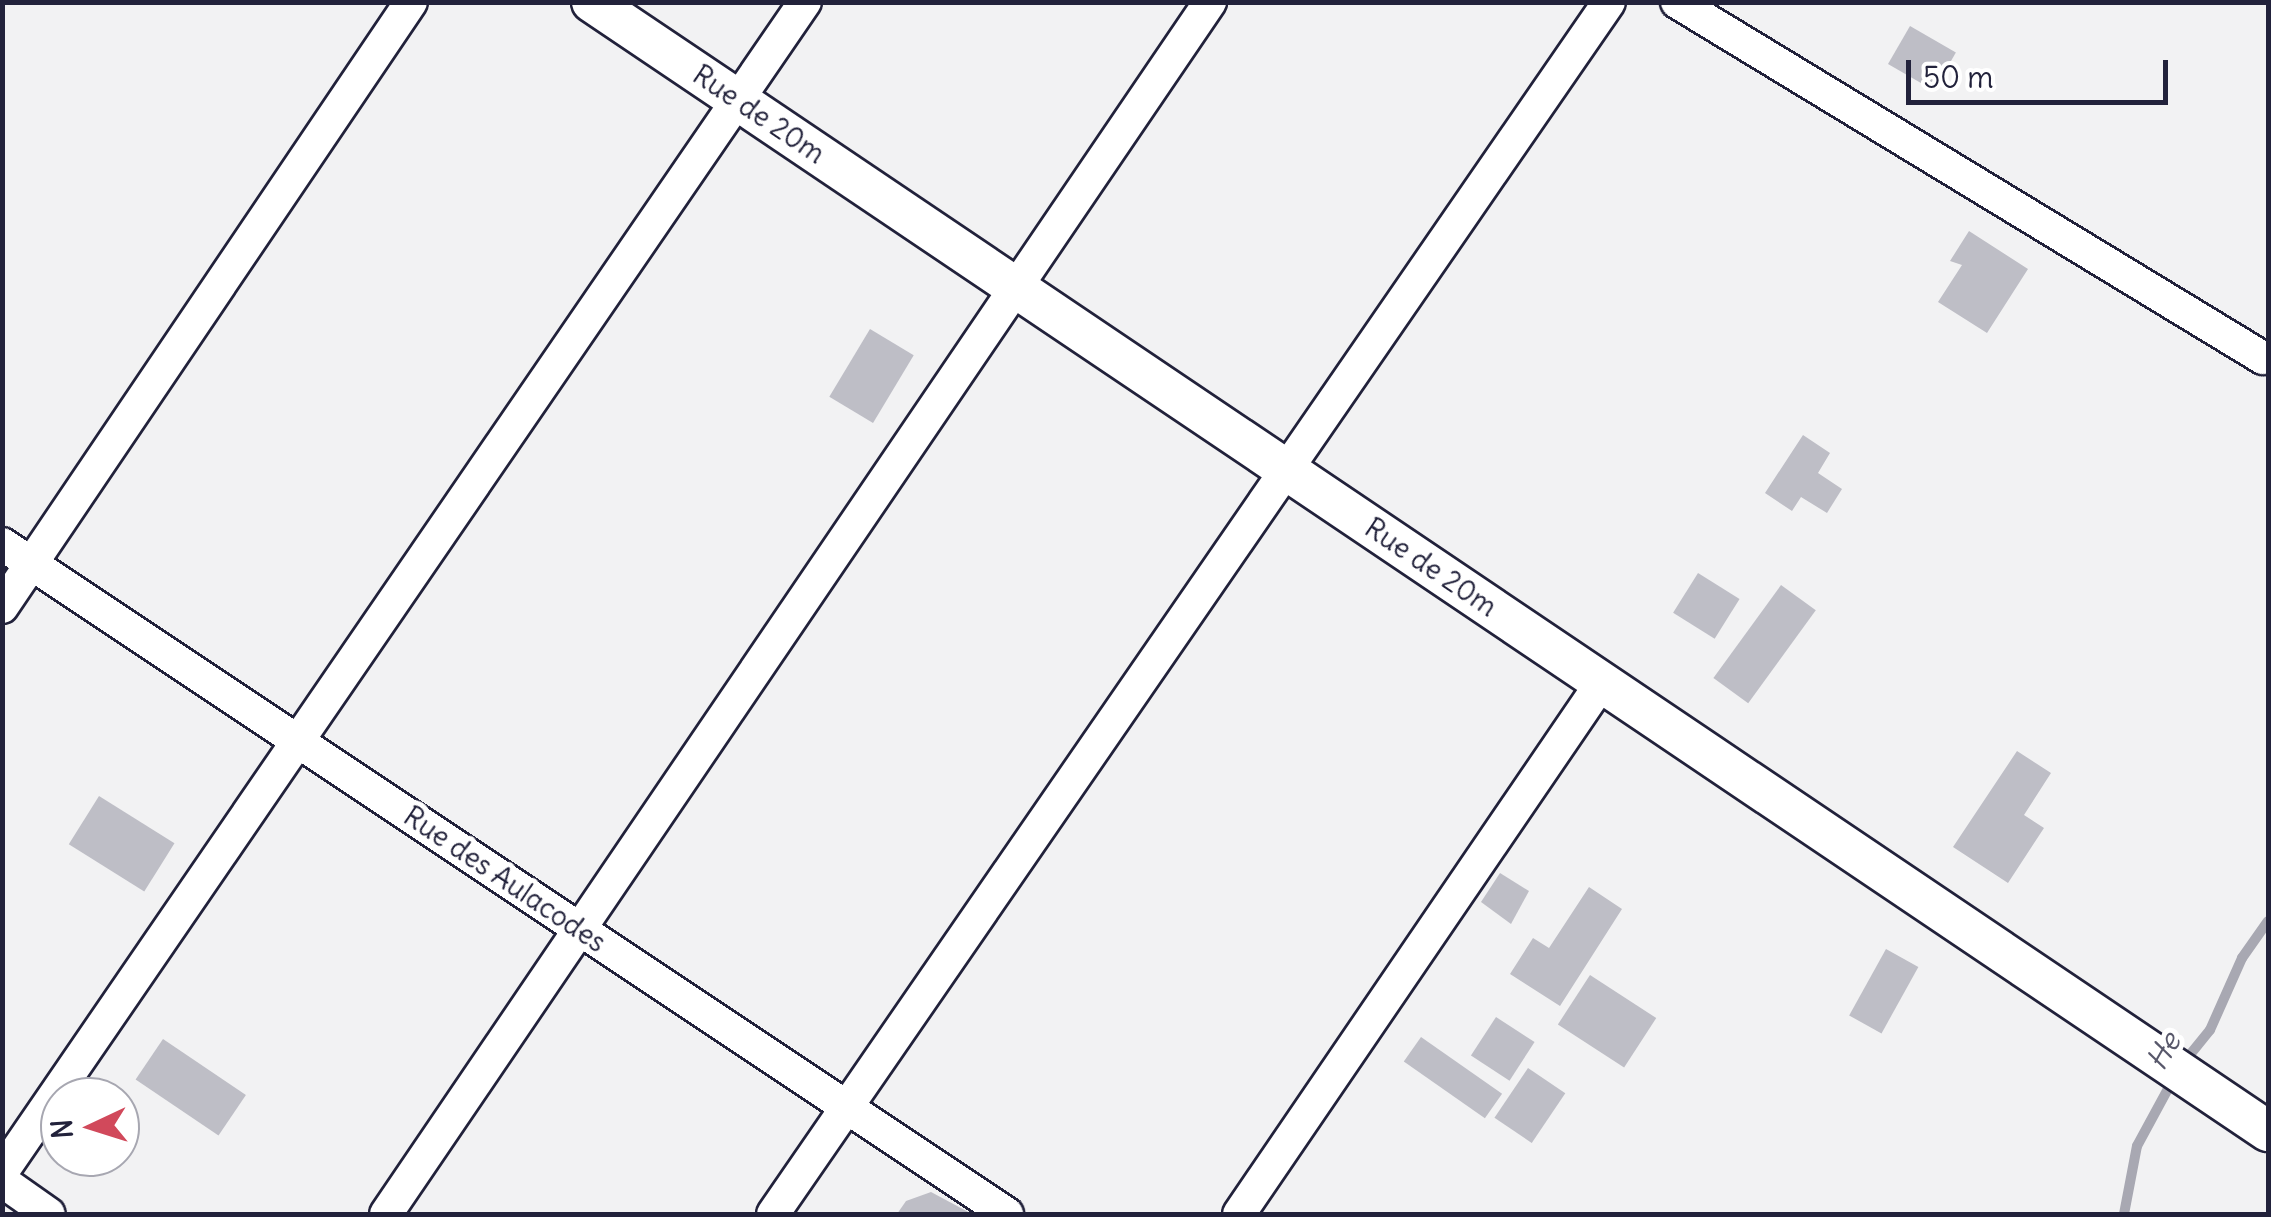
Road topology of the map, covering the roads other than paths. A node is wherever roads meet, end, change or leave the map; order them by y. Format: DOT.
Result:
graph roads {
  1 [pos="410,2"];
  2 [pos="592,2"];
  3 [pos="805,2"];
  4 [pos="1210,2"];
  5 [pos="1609,2"];
  6 [pos="1677,2"];
  7 [pos="738,100"];
  8 [pos="1016,288"];
  9 [pos="2263,358"];
  10 [pos="1286,470"];
  11 [pos="2,544"];
  12 [pos="32,564"];
  13 [pos="2,608"];
  14 [pos="1602,682"];
  15 [pos="298,742"];
  16 [pos="580,930"];
  17 [pos="2160,1068"];
  18 [pos="2192,1090"];
  19 [pos="847,1108"];
  20 [pos="2268,1132"];
  21 [pos="2,1172"];
  22 [pos="2,1182"];
  23 [pos="49,1214"];
  24 [pos="386,1214"];
  25 [pos="774,1214"];
  26 [pos="1006,1214"];
  27 [pos="1239,1214"];
  1 -- 12 [label="street"];
  2 -- 7 [label="street, Rue de 20m"];
  3 -- 7 [label="street"];
  4 -- 8 [label="street"];
  5 -- 10 [label="street"];
  6 -- 9 [label="street"];
  7 -- 8 [label="street, Rue de 20m"];
  7 -- 15 [label="street"];
  8 -- 10 [label="street, Rue de 20m"];
  8 -- 16 [label="street"];
  10 -- 14 [label="street, Rue de 20m"];
  10 -- 19 [label="street"];
  11 -- 12 [label="street, Rue des Aulacodes"];
  12 -- 13 [label="street"];
  12 -- 15 [label="street, Rue des Aulacodes"];
  14 -- 20 [label="street, Rue de 20m"];
  14 -- 27 [label="street"];
  15 -- 16 [label="street, Rue des Aulacodes"];
  15 -- 21 [label="street"];
  16 -- 19 [label="street, Rue des Aulacodes"];
  16 -- 24 [label="street"];
  17 -- 18 [label="street"];
  19 -- 25 [label="street"];
  19 -- 26 [label="street, Rue des Aulacodes"];
  22 -- 23 [label="street"];
}
